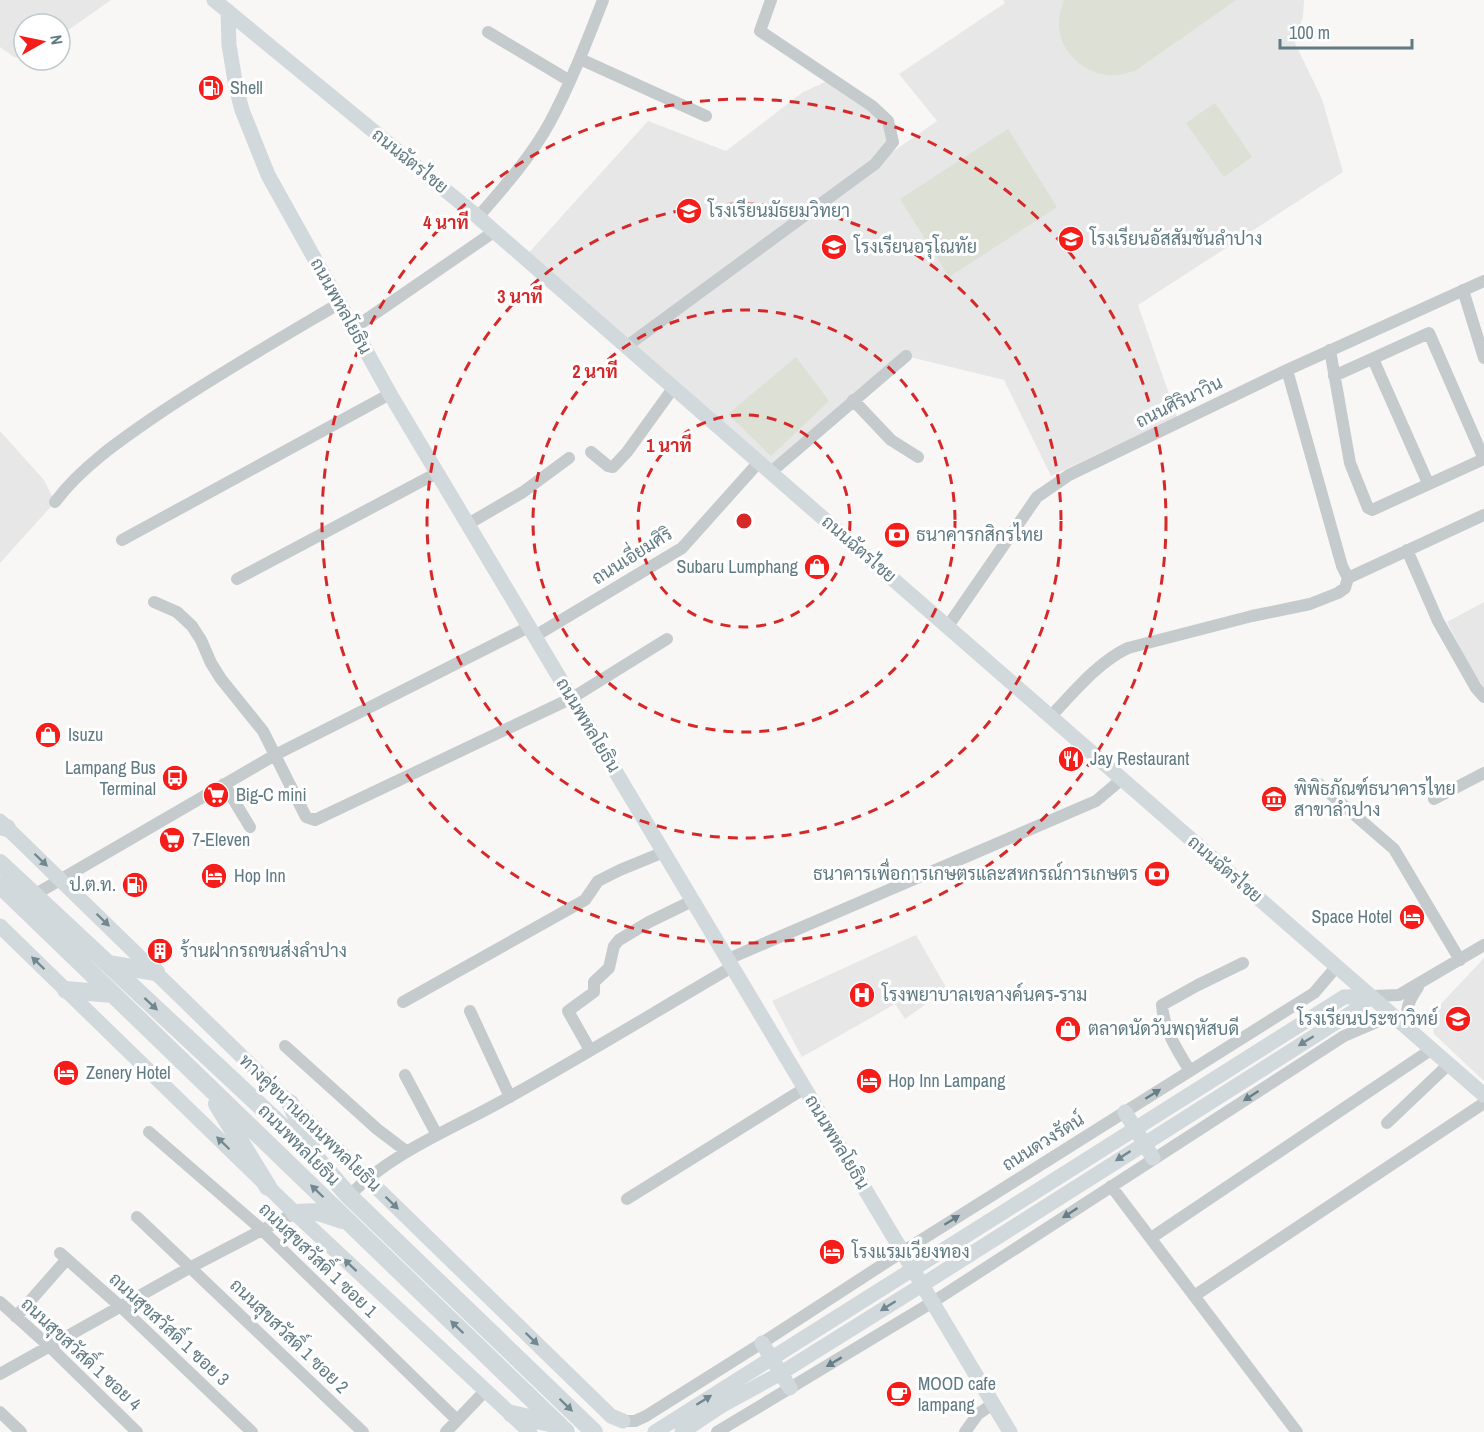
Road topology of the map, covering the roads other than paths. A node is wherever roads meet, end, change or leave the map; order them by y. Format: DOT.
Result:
graph roads {
  1 [pos="214,0"];
  2 [pos="603,0"];
  3 [pos="771,0"];
  4 [pos="229,6"];
  5 [pos="488,32"];
  6 [pos="580,59"];
  7 [pos="570,81"];
  8 [pos="706,116"];
  9 [pos="478,217"];
  10 [pos="495,231"];
  11 [pos="1484,282"];
  12 [pos="1463,290"];
  13 [pos="340,303"];
  14 [pos="354,328"];
  15 [pos="627,346"];
  16 [pos="1330,350"];
  17 [pos="906,356"];
  18 [pos="1484,358"];
  19 [pos="1373,359"];
  20 [pos="1287,370"];
  21 [pos="1334,376"];
  22 [pos="674,387"];
  23 [pos="390,394"];
  24 [pos="853,400"];
  25 [pos="591,452"];
  26 [pos="918,457"];
  27 [pos="569,458"];
  28 [pos="765,467"];
  29 [pos="437,473"];
  30 [pos="1428,483"];
  31 [pos="55,502"];
  32 [pos="1484,515"];
  33 [pos="468,524"];
  34 [pos="122,540"];
  35 [pos="1407,550"];
  36 [pos="1348,578"];
  37 [pos="237,579"];
  38 [pos="154,603"];
  39 [pos="948,626"];
  40 [pos="532,632"];
  41 [pos="667,639"];
  42 [pos="1484,697"];
  43 [pos="572,698"];
  44 [pos="1051,716"];
  45 [pos="275,755"];
  46 [pos="1484,773"];
  47 [pos="1122,779"];
  48 [pos="224,784"];
  49 [pos="1319,784"];
  50 [pos="1434,799"];
  51 [pos="2,825"];
  52 [pos="249,827"];
  53 [pos="664,852"];
  54 [pos="0,863"];
  55 [pos="61,879"];
  56 [pos="0,885"];
  57 [pos="29,901"];
  58 [pos="692,901"];
  59 [pos="0,926"];
  60 [pos="1484,945"];
  61 [pos="1460,960"];
  62 [pos="730,963"];
  63 [pos="1243,963"];
  64 [pos="108,964"];
  65 [pos="1337,966"];
  66 [pos="156,972"];
  67 [pos="1421,984"];
  68 [pos="66,990"];
  69 [pos="112,994"];
  70 [pos="1371,996"];
  71 [pos="403,1002"];
  72 [pos="470,1011"];
  73 [pos="1393,1015"];
  74 [pos="1414,1034"];
  75 [pos="285,1046"];
  76 [pos="1432,1049"];
  77 [pos="590,1050"];
  78 [pos="1449,1064"];
  79 [pos="1190,1071"];
  80 [pos="405,1075"];
  81 [pos="203,1082"];
  82 [pos="805,1088"];
  83 [pos="1484,1095"];
  84 [pos="510,1097"];
  85 [pos="290,1103"];
  86 [pos="1484,1103"];
  87 [pos="1125,1112"];
  88 [pos="1387,1123"];
  89 [pos="1135,1129"];
  90 [pos="149,1132"];
  91 [pos="437,1135"];
  92 [pos="1143,1143"];
  93 [pos="406,1151"];
  94 [pos="1153,1158"];
  95 [pos="317,1159"];
  96 [pos="367,1178"];
  97 [pos="1111,1186"];
  98 [pos="268,1187"];
  99 [pos="349,1196"];
  100 [pos="627,1199"];
  101 [pos="295,1213"];
  102 [pos="137,1216"];
  103 [pos="349,1223"];
  104 [pos="261,1229"];
  105 [pos="1151,1238"];
  106 [pos="902,1252"];
  107 [pos="191,1267"];
  108 [pos="912,1269"];
  109 [pos="922,1285"];
  110 [pos="1194,1296"];
  111 [pos="0,1302"];
  112 [pos="932,1302"];
  113 [pos="121,1307"];
  114 [pos="16,1317"];
  115 [pos="762,1343"];
  116 [pos="50,1347"];
  117 [pos="771,1358"];
  118 [pos="781,1373"];
  119 [pos="0,1374"];
  120 [pos="790,1388"];
  121 [pos="486,1390"];
  122 [pos="993,1404"];
  123 [pos="721,1406"];
  124 [pos="0,1412"];
  125 [pos="512,1414"];
  126 [pos="681,1415"];
  127 [pos="457,1420"];
  128 [pos="622,1421"];
  129 [pos="590,1428"];
  130 [pos="563,1429"];
  131 [pos="21,1432"];
  132 [pos="137,1432"];
  133 [pos="252,1432"];
  134 [pos="363,1432"];
  135 [pos="446,1432"];
  136 [pos="530,1432"];
  137 [pos="604,1432"];
  138 [pos="645,1432"];
  139 [pos="655,1432"];
  140 [pos="682,1432"];
  141 [pos="691,1432"];
  142 [pos="717,1432"];
  143 [pos="965,1432"];
  144 [pos="1010,1432"];
  145 [pos="1297,1432"];
  1 -- 4 [label="main road"];
  2 -- 6 [label="street"];
  3 -- 15 [label="street"];
  4 -- 9 [label="main road, ถนนฉัตรไชย"];
  4 -- 13 [label="main road, ถนนพหลโยธิน"];
  5 -- 7 [label="street"];
  6 -- 7 [label="street"];
  6 -- 8 [label="street"];
  7 -- 9 [label="street"];
  9 -- 10 [label="main road, ถนนฉัตรไชย"];
  10 -- 14 [label="street"];
  10 -- 15 [label="main road, ถนนฉัตรไชย"];
  11 -- 12 [label="street, ถนนศิรินาวิน"];
  12 -- 16 [label="street, ถนนศิรินาวิน"];
  12 -- 18 [label="street"];
  13 -- 14 [label="main road, ถนนพหลโยธิน"];
  13 -- 31 [label="street"];
  14 -- 23 [label="main road, ถนนพหลโยธิน"];
  15 -- 22 [label="main road, ถนนฉัตรไชย"];
  16 -- 20 [label="street, ถนนศิรินาวิน"];
  16 -- 21 [label="street"];
  17 -- 24 [label="street, ถนนเอี่ยมศิริ"];
  19 -- 21 [label="street"];
  19 -- 30 [label="street"];
  19 -- 30 [label="street"];
  20 -- 36 [label="street"];
  20 -- 39 [label="street, ถนนศิรินาวิน"];
  21 -- 30 [label="street"];
  22 -- 25 [label="street"];
  22 -- 28 [label="main road, ถนนฉัตรไชย"];
  23 -- 29 [label="main road, ถนนพหลโยธิน"];
  23 -- 34 [label="street"];
  24 -- 26 [label="street"];
  24 -- 28 [label="street, ถนนเอี่ยมศิริ"];
  27 -- 33 [label="street"];
  28 -- 39 [label="main road, ถนนฉัตรไชย"];
  28 -- 40 [label="street, ถนนเอี่ยมศิริ"];
  29 -- 33 [label="main road, ถนนพหลโยธิน"];
  29 -- 37 [label="street"];
  32 -- 35 [label="street"];
  33 -- 40 [label="main road, ถนนพหลโยธิน"];
  35 -- 36 [label="street"];
  35 -- 42 [label="street"];
  36 -- 44 [label="street"];
  38 -- 45 [label="street"];
  39 -- 44 [label="main road, ถนนฉัตรไชย"];
  40 -- 43 [label="main road, ถนนพหลโยธิน"];
  40 -- 45 [label="street, ถนนเอี่ยมศิริ"];
  41 -- 43 [label="street"];
  43 -- 45 [label="street"];
  43 -- 53 [label="main road, ถนนพหลโยธิน"];
  44 -- 47 [label="main road, ถนนฉัตรไชย"];
  45 -- 48 [label="street, ถนนเอี่ยมศิริ"];
  46 -- 50 [label="street"];
  47 -- 62 [label="street"];
  47 -- 65 [label="main road, ถนนฉัตรไชย"];
  48 -- 52 [label="street"];
  48 -- 55 [label="street, ถนนเอี่ยมศิริ"];
  49 -- 61 [label="street"];
  51 -- 55 [label="main road, ทางคู่ขนานถนนพหลโยธิน, one-way"];
  53 -- 58 [label="main road, ถนนพหลโยธิน"];
  53 -- 71 [label="street"];
  54 -- 57 [label="highway, ถนนพหลโยธิน"];
  55 -- 57 [label="street, ถนนเอี่ยมศิริ"];
  55 -- 66 [label="main road, ทางคู่ขนานถนนพหลโยธิน, one-way"];
  56 -- 57 [label="highway, ถนนพหลโยธิน"];
  57 -- 64 [label="highway, ถนนพหลโยธิน"];
  57 -- 69 [label="highway, ถนนพหลโยธิน"];
  58 -- 62 [label="main road, ถนนพหลโยธิน"];
  58 -- 77 [label="street"];
  68 -- 59 [label="main road, one-way"];
  60 -- 61 [label="street"];
  61 -- 67 [label="street"];
  62 -- 77 [label="street"];
  62 -- 82 [label="main road, ถนนพหลโยธิน"];
  63 -- 79 [label="street"];
  64 -- 66 [label="highway"];
  64 -- 95 [label="highway, ถนนพหลโยธิน, one-way"];
  65 -- 70 [label="main road, ถนนฉัตรไชย"];
  65 -- 79 [label="street, ถนนดวงรัตน์"];
  66 -- 85 [label="main road, ทางคู่ขนานถนนพหลโยธิน"];
  67 -- 70 [label="street"];
  67 -- 74 [label="street"];
  68 -- 69 [label="highway"];
  98 -- 68 [label="main road, one-way"];
  69 -- 81 [label="highway, ถนนพหลโยธิน"];
  70 -- 73 [label="main road, ถนนฉัตรไชย"];
  70 -- 89 [label="main road"];
  70 -- 92 [label="main road, one-way"];
  72 -- 84 [label="street"];
  73 -- 74 [label="main road, ถนนฉัตรไชย"];
  73 -- 94 [label="street, one-way"];
  74 -- 76 [label="main road, ถนนฉัตรไชย"];
  75 -- 93 [label="street"];
  76 -- 78 [label="main road, ถนนฉัตรไชย"];
  76 -- 105 [label="street"];
  77 -- 84 [label="street"];
  78 -- 83 [label="main road, ถนนฉัตรไชย"];
  78 -- 88 [label="street"];
  87 -- 79 [label="street, ถนนดวงรัตน์, one-way"];
  80 -- 91 [label="street"];
  81 -- 98 [label="highway"];
  103 -- 81 [label="highway, ถนนพหลโยธิน, one-way"];
  82 -- 100 [label="street"];
  82 -- 106 [label="main road, ถนนพหลโยธิน"];
  84 -- 91 [label="street"];
  85 -- 95 [label="highway"];
  85 -- 96 [label="main road, ทางคู่ขนานถนนพหลโยธิน"];
  86 -- 110 [label="street"];
  87 -- 89 [label="main road"];
  106 -- 87 [label="street, ถนนดวงรัตน์, one-way"];
  89 -- 92 [label="main road"];
  89 -- 108 [label="main road"];
  90 -- 104 [label="street, ถนนสุขสวัสดิ์ 1 ซอย 1"];
  91 -- 93 [label="street"];
  92 -- 94 [label="main road"];
  92 -- 109 [label="main road, one-way"];
  93 -- 96 [label="street"];
  94 -- 97 [label="street"];
  95 -- 99 [label="highway, ถนนพหลโยธิน"];
  96 -- 99 [label="street"];
  96 -- 128 [label="main road, ทางคู่ขนานถนนพหลโยธิน, one-way"];
  97 -- 105 [label="street"];
  97 -- 112 [label="street, one-way"];
  98 -- 101 [label="main road"];
  99 -- 129 [label="highway, ถนนพหลโยธิน, one-way"];
  101 -- 103 [label="highway"];
  101 -- 104 [label="street"];
  121 -- 101 [label="main road, one-way"];
  102 -- 107 [label="street, ถนนสุขสวัสดิ์ 1 ซอย 2"];
  130 -- 103 [label="highway, ถนนพหลโยธิน, one-way"];
  104 -- 107 [label="street"];
  104 -- 127 [label="street, ถนนสุขสวัสดิ์ 1 ซอย 1"];
  105 -- 110 [label="street"];
  106 -- 108 [label="main road, ถนนพหลโยธิน"];
  106 -- 115 [label="street, ถนนดวงรัตน์"];
  107 -- 113 [label="street"];
  107 -- 134 [label="street, ถนนสุขสวัสดิ์ 1 ซอย 2"];
  108 -- 109 [label="main road, ถนนพหลโยธิน"];
  108 -- 117 [label="main road"];
  109 -- 112 [label="main road, ถนนพหลโยธิน"];
  109 -- 118 [label="main road, one-way"];
  110 -- 145 [label="street"];
  111 -- 114 [label="street, ถนนสุขสวัสดิ์ 1 ซอย 4"];
  112 -- 120 [label="street, one-way"];
  112 -- 122 [label="main road, ถนนพหลโยธิน"];
  113 -- 114 [label="street, ถนนสุขสวัสดิ์ 1 ซอย 3"];
  113 -- 116 [label="street"];
  113 -- 133 [label="street, ถนนสุขสวัสดิ์ 1 ซอย 3"];
  114 -- 116 [label="street, ถนนสุขสวัสดิ์ 1 ซอย 4"];
  115 -- 117 [label="main road"];
  115 -- 128 [label="street, ถนนดวงรัตน์"];
  116 -- 119 [label="street"];
  116 -- 132 [label="street, ถนนสุขสวัสดิ์ 1 ซอย 4"];
  117 -- 118 [label="main road"];
  126 -- 117 [label="main road, one-way"];
  118 -- 120 [label="main road"];
  118 -- 123 [label="main road"];
  120 -- 142 [label="street"];
  121 -- 125 [label="main road"];
  121 -- 127 [label="street"];
  122 -- 143 [label="street"];
  122 -- 144 [label="main road, ถนนพหลโยธิน"];
  123 -- 140 [label="main road"];
  123 -- 141 [label="street"];
  124 -- 131 [label="street"];
  125 -- 130 [label="highway"];
  125 -- 136 [label="main road"];
  126 -- 138 [label="street"];
  126 -- 139 [label="main road"];
  127 -- 135 [label="street"];
  129 -- 137 [label="street"];
}
